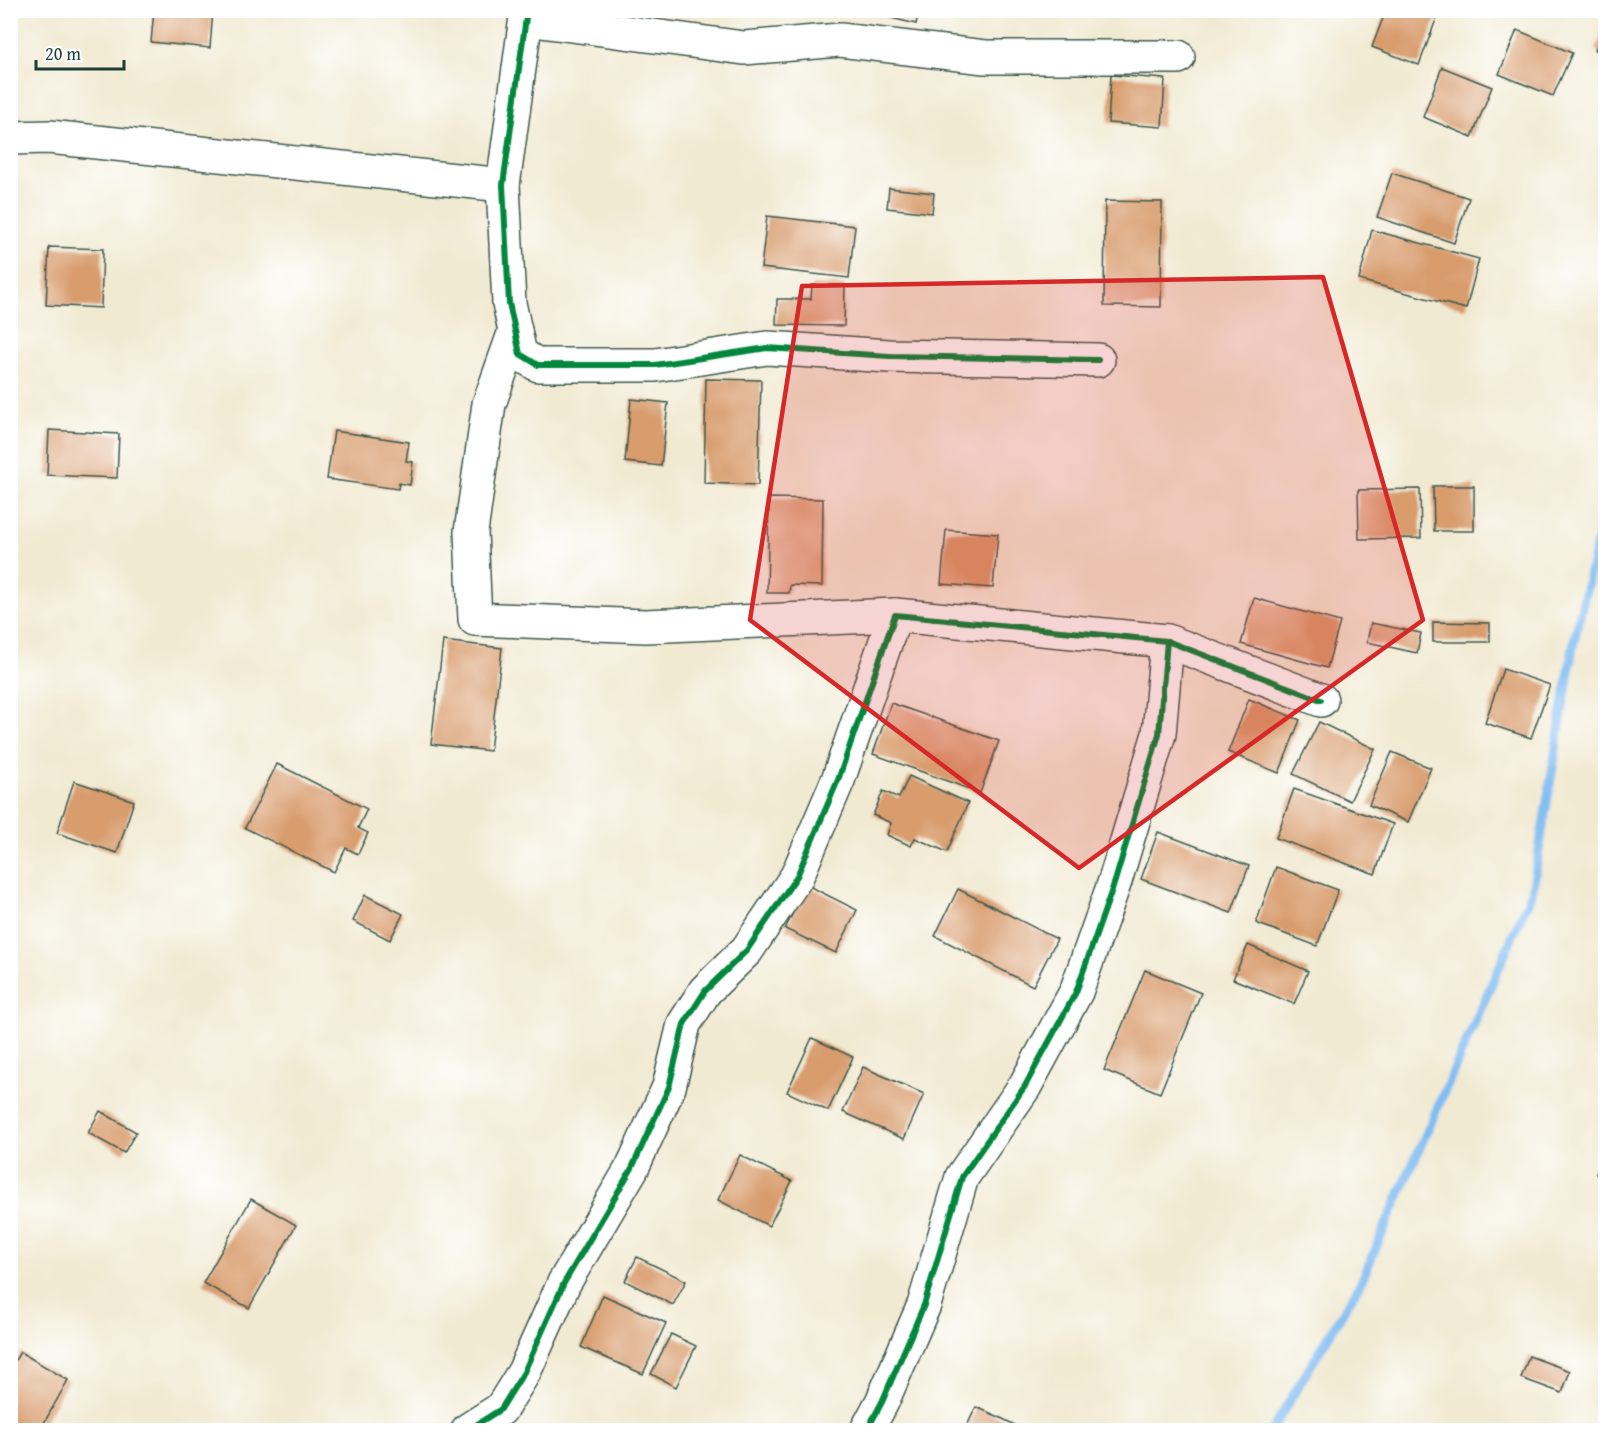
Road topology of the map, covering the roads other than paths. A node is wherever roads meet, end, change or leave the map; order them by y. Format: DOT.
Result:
graph roads {
  1 [pos="527,15"];
  2 [pos="1178,57"];
  3 [pos="10,138"];
  4 [pos="503,185"];
  5 [pos="515,331"];
  6 [pos="1098,360"];
  7 [pos="896,615"];
  8 [pos="1167,641"];
  9 [pos="1321,700"];
  10 [pos="468,1431"];
  11 [pos="867,1431"];
  1 -- 2 [label="street"];
  1 -- 4 [label="street"];
  3 -- 4 [label="street"];
  4 -- 5 [label="street"];
  5 -- 6 [label="street"];
  5 -- 7 [label="street"];
  7 -- 8 [label="street"];
  7 -- 10 [label="street"];
  8 -- 9 [label="street"];
  8 -- 11 [label="street"];
}
